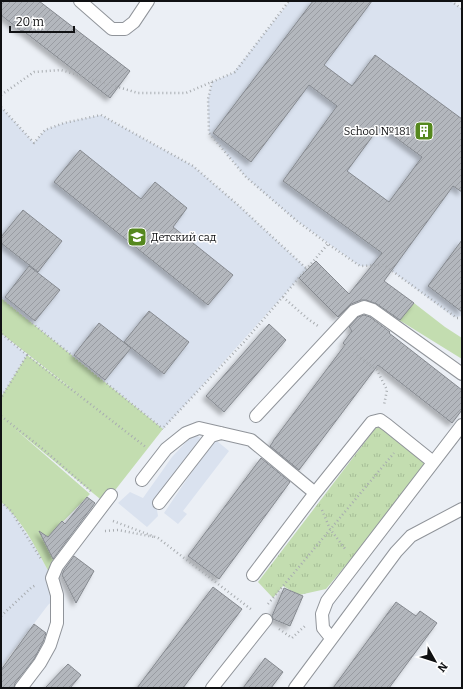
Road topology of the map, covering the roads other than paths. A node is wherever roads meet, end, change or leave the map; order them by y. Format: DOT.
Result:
graph roads {
  1 [pos="80,1"];
  2 [pos="148,1"];
  3 [pos="462,374"];
  4 [pos="256,416"];
  5 [pos="462,425"];
  6 [pos="221,433"];
  7 [pos="433,462"];
  8 [pos="142,480"];
  9 [pos="315,493"];
  10 [pos="108,499"];
  11 [pos="159,504"];
  12 [pos="462,509"];
  13 [pos="253,575"];
  14 [pos="266,620"];
  15 [pos="331,638"];
  16 [pos="21,688"];
  17 [pos="212,688"];
  18 [pos="295,688"];
  1 -- 2 [label="lane"];
  3 -- 4 [label="lane"];
  5 -- 7 [label="lane"];
  6 -- 8 [label="lane"];
  6 -- 9 [label="lane"];
  6 -- 11 [label="lane"];
  7 -- 9 [label="lane"];
  7 -- 15 [label="lane"];
  9 -- 13 [label="lane"];
  10 -- 16 [label="lane"];
  12 -- 15 [label="lane"];
  14 -- 17 [label="lane"];
  15 -- 18 [label="lane"];
}
